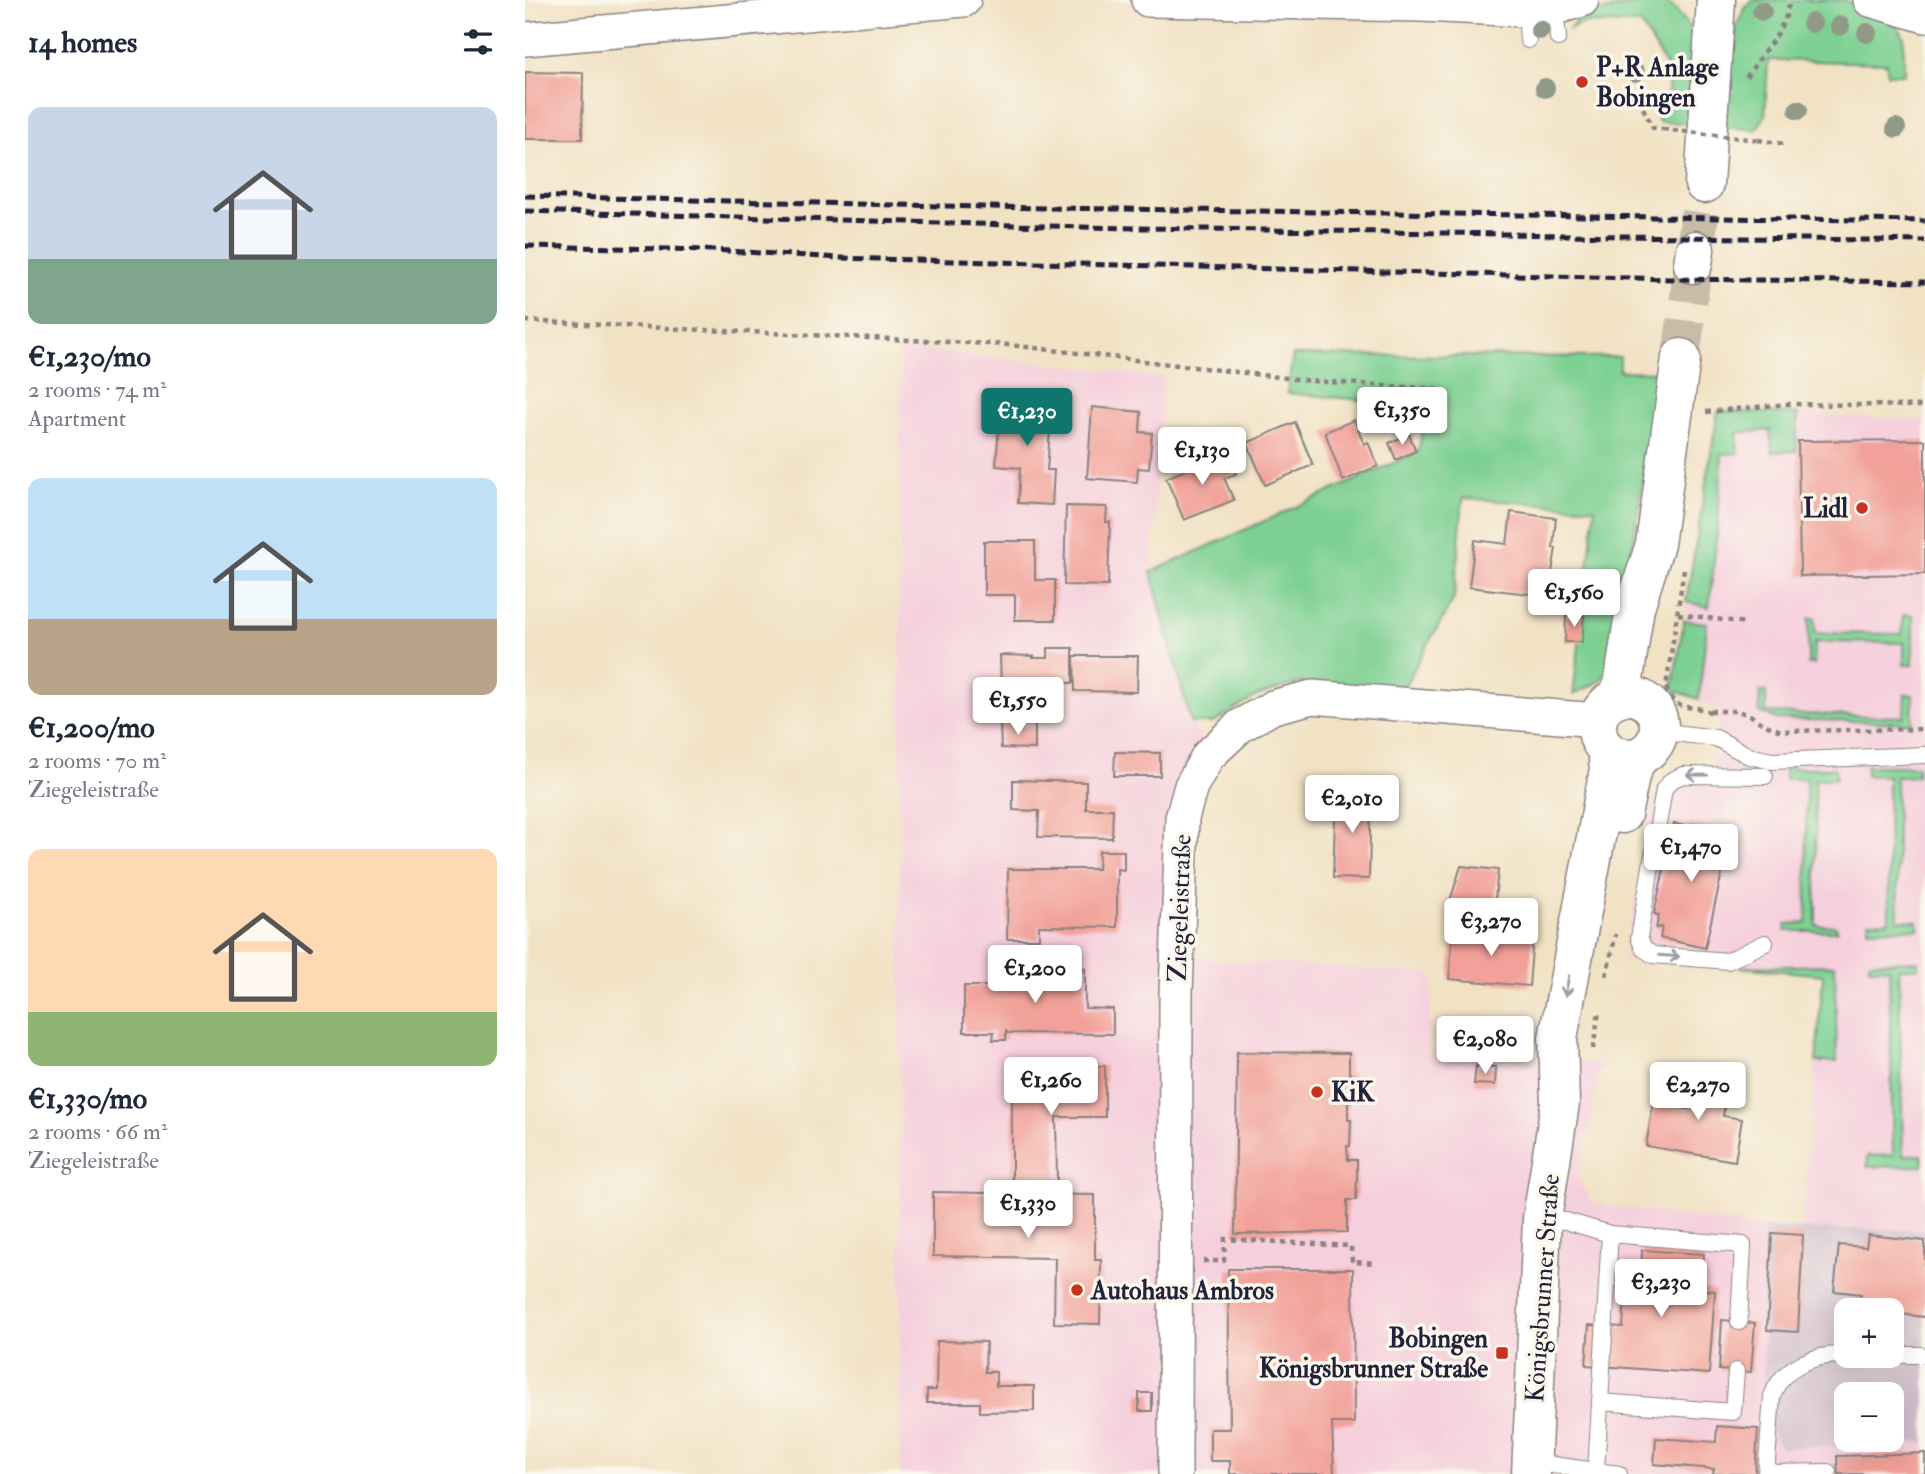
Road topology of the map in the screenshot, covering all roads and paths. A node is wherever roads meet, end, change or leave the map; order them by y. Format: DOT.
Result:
graph roads {
  1 [pos="964,0"];
  2 [pos="1147,0"];
  3 [pos="1716,0"];
  4 [pos="1790,0"];
  5 [pos="1870,0"];
  6 [pos="1925,16"];
  7 [pos="1550,19"];
  8 [pos="525,39"];
  9 [pos="1743,82"];
  10 [pos="1643,108"];
  11 [pos="1739,128"];
  12 [pos="1739,142"];
  13 [pos="1785,144"];
  14 [pos="1704,184"];
  15 [pos="525,321"];
  16 [pos="1681,358"];
  17 [pos="1439,389"];
  18 [pos="1925,406"];
  19 [pos="1730,410"];
  20 [pos="1678,614"];
  21 [pos="1746,623"];
  22 [pos="1709,711"];
  23 [pos="1627,726"];
  24 [pos="1925,729"];
  25 [pos="1925,755"];
  26 [pos="1765,776"];
  27 [pos="1765,943"];
  28 [pos="1542,1219"];
  29 [pos="1610,1234"];
  30 [pos="1174,1260"];
  31 [pos="1376,1263"];
  32 [pos="1738,1322"];
  33 [pos="1834,1354"];
  34 [pos="1904,1355"];
  35 [pos="1920,1355"];
  36 [pos="1373,1367"];
  37 [pos="1445,1368"];
  38 [pos="1736,1371"];
  39 [pos="1600,1402"];
  40 [pos="1531,1468"];
  41 [pos="1595,1471"];
  42 [pos="1175,1474"];
  43 [pos="1619,1474"];
  44 [pos="1766,1474"];
  45 [pos="1828,1474"];
  1 -- 8 [label="street"];
  2 -- 7 [label="street"];
  3 -- 14 [label="street"];
  4 -- 9 [label="path"];
  5 -- 6 [label="street"];
  10 -- 13 [label="path, bridge"];
  11 -- 12 [label="path"];
  15 -- 17 [label="path"];
  16 -- 23 [label="street, Königsbrunner Straße"];
  18 -- 19 [label="path"];
  20 -- 21 [label="path"];
  22 -- 24 [label="path"];
  23 -- 25 [label="lane"];
  23 -- 28 [label="street, Königsbrunner Straße"];
  23 -- 30 [label="street, Ziegeleistraße"];
  26 -- 27 [label="lane, one-way"];
  28 -- 29 [label="lane"];
  28 -- 40 [label="street, Königsbrunner Straße"];
  29 -- 32 [label="lane"];
  29 -- 39 [label="lane"];
  30 -- 31 [label="path"];
  30 -- 42 [label="street, Ziegeleistraße"];
  33 -- 44 [label="lane"];
  34 -- 35 [label="lane"];
  36 -- 37 [label="path"];
  38 -- 39 [label="lane"];
  39 -- 41 [label="lane"];
  40 -- 41 [label="lane"];
  41 -- 43 [label="lane"];
  44 -- 45 [label="lane"];
}
